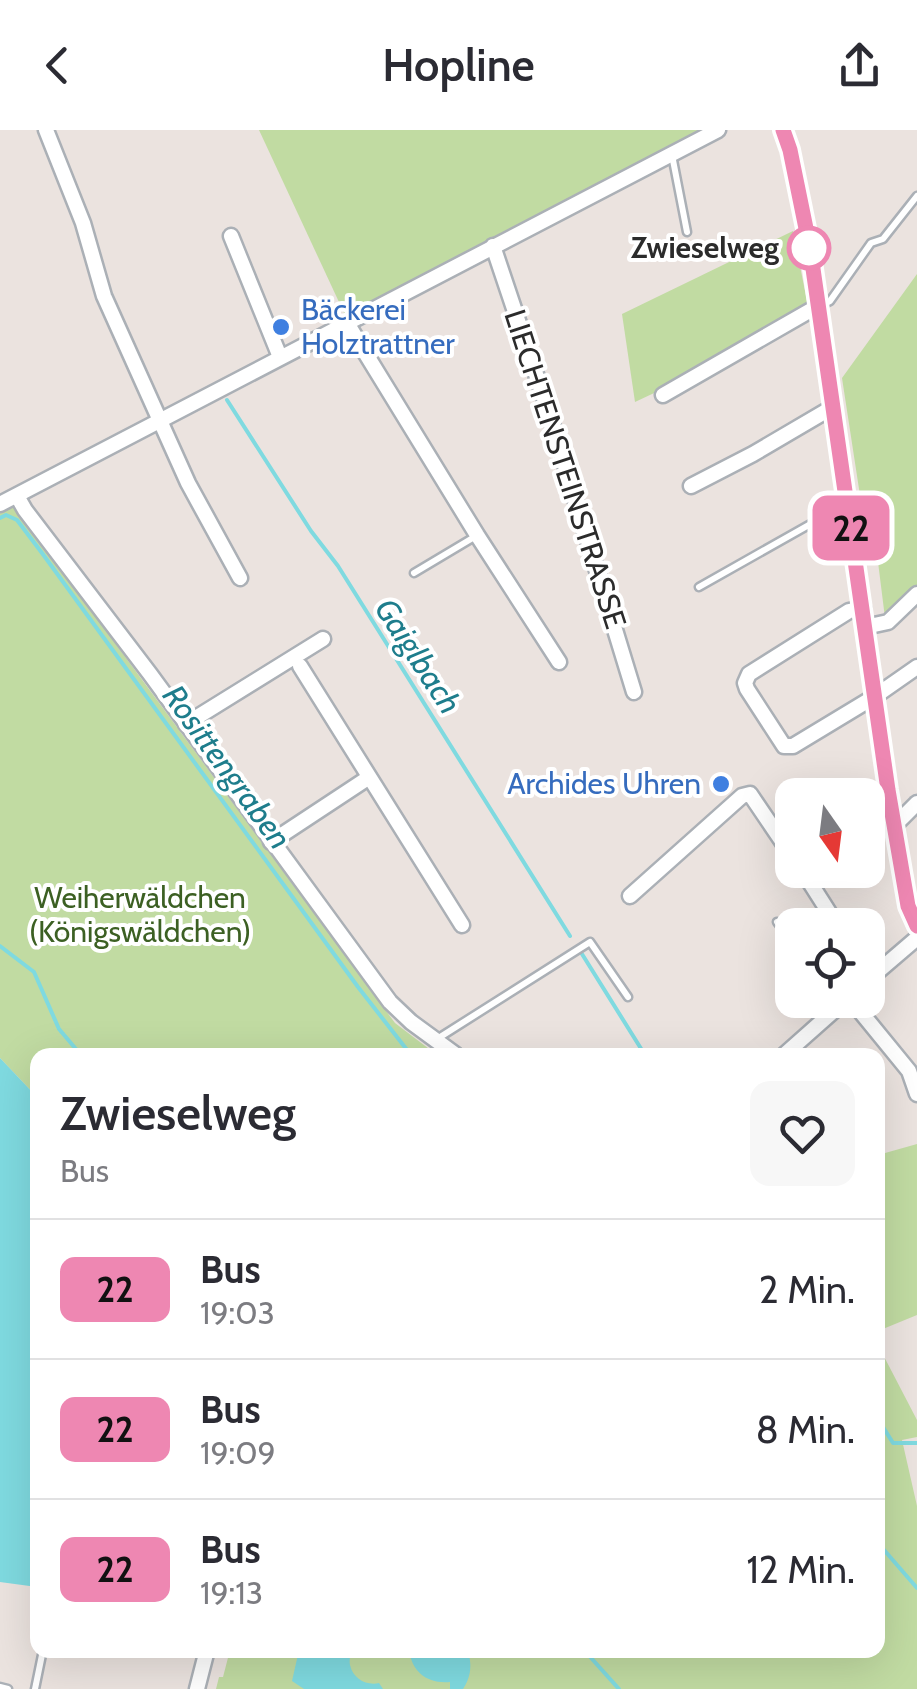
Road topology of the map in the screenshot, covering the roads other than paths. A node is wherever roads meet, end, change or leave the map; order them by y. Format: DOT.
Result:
graph roads {
  1 [pos="46,130"];
  2 [pos="718,130"];
  3 [pos="783,130"];
  4 [pos="672,153"];
  5 [pos="917,196"];
  6 [pos="687,232"];
  7 [pos="230,236"];
  8 [pos="493,246"];
  9 [pos="818,306"];
  10 [pos="347,323"];
  11 [pos="280,356"];
  12 [pos="664,395"];
  13 [pos="833,407"];
  14 [pos="159,421"];
  15 [pos="691,486"];
  16 [pos="17,496"];
  17 [pos="848,503"];
  18 [pos="0,504"];
  19 [pos="477,535"];
  20 [pos="414,572"];
  21 [pos="240,578"];
  22 [pos="699,587"];
  23 [pos="917,594"];
  24 [pos="862,608"];
  25 [pos="865,627"];
  26 [pos="322,639"];
  27 [pos="559,662"];
  28 [pos="300,666"];
  29 [pos="917,667"];
  30 [pos="634,692"];
  31 [pos="874,697"];
  32 [pos="186,724"];
  33 [pos="368,778"];
  34 [pos="917,804"];
  35 [pos="894,826"];
  36 [pos="775,831"];
  37 [pos="271,842"];
  38 [pos="630,896"];
  39 [pos="462,925"];
  40 [pos="917,926"];
  41 [pos="917,938"];
  42 [pos="885,964"];
  43 [pos="628,997"];
  44 [pos="825,1018"];
  45 [pos="860,1018"];
  46 [pos="436,1039"];
  47 [pos="447,1048"];
  48 [pos="792,1048"];
  49 [pos="917,1094"];
  50 [pos="41,1658"];
  51 [pos="205,1658"];
  52 [pos="0,1687"];
  53 [pos="8,1689"];
  54 [pos="35,1689"];
  55 [pos="197,1689"];
  1 -- 14 [label="street"];
  2 -- 4 [label="street"];
  3 -- 9 [label="street"];
  4 -- 6 [label="lane"];
  4 -- 8 [label="street"];
  5 -- 9 [label="lane"];
  7 -- 11 [label="street"];
  8 -- 10 [label="street"];
  8 -- 30 [label="street, LIECHTENSTEINSTRASSE"];
  9 -- 12 [label="street"];
  9 -- 13 [label="street"];
  10 -- 11 [label="street"];
  10 -- 19 [label="street"];
  11 -- 14 [label="street"];
  13 -- 15 [label="street"];
  13 -- 17 [label="street"];
  14 -- 16 [label="street"];
  14 -- 21 [label="street"];
  16 -- 18 [label="street"];
  16 -- 32 [label="street"];
  17 -- 22 [label="lane"];
  17 -- 24 [label="street"];
  19 -- 20 [label="lane"];
  19 -- 27 [label="street"];
  23 -- 25 [label="street"];
  24 -- 25 [label="street"];
  24 -- 31 [label="street"];
  25 -- 31 [label="street"];
  26 -- 32 [label="street"];
  28 -- 33 [label="street"];
  29 -- 31 [label="street"];
  31 -- 35 [label="street"];
  32 -- 37 [label="street"];
  33 -- 37 [label="street"];
  33 -- 39 [label="street"];
  34 -- 35 [label="street"];
  35 -- 40 [label="street"];
  36 -- 38 [label="street"];
  37 -- 46 [label="street"];
  41 -- 42 [label="street"];
  43 -- 46 [label="lane"];
  44 -- 48 [label="street"];
  45 -- 49 [label="street"];
  46 -- 47 [label="street"];
  50 -- 54 [label="lane"];
  51 -- 55 [label="street"];
  52 -- 53 [label="lane"];
}
